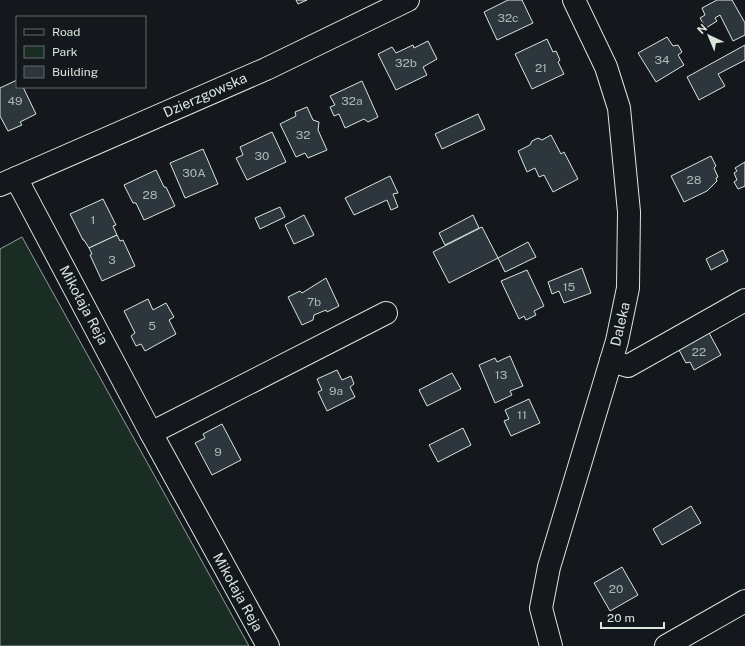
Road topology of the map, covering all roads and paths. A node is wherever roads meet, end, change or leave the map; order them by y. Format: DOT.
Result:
graph roads {
  1 [pos="408,0"];
  2 [pos="574,0"];
  3 [pos="8,181"];
  4 [pos="745,300"];
  5 [pos="386,313"];
  6 [pos="610,361"];
  7 [pos="151,433"];
  8 [pos="745,601"];
  9 [pos="268,646"];
  10 [pos="551,646"];
  11 [pos="666,646"];
  1 -- 3 [label="street, Dzierzgowska"];
  2 -- 6 [label="street, Daleka"];
  3 -- 7 [label="street, Mikołaja Reja"];
  4 -- 6 [label="street"];
  5 -- 7 [label="street"];
  6 -- 10 [label="street, Daleka"];
  7 -- 9 [label="street, Mikołaja Reja"];
  8 -- 11 [label="street"];
}
